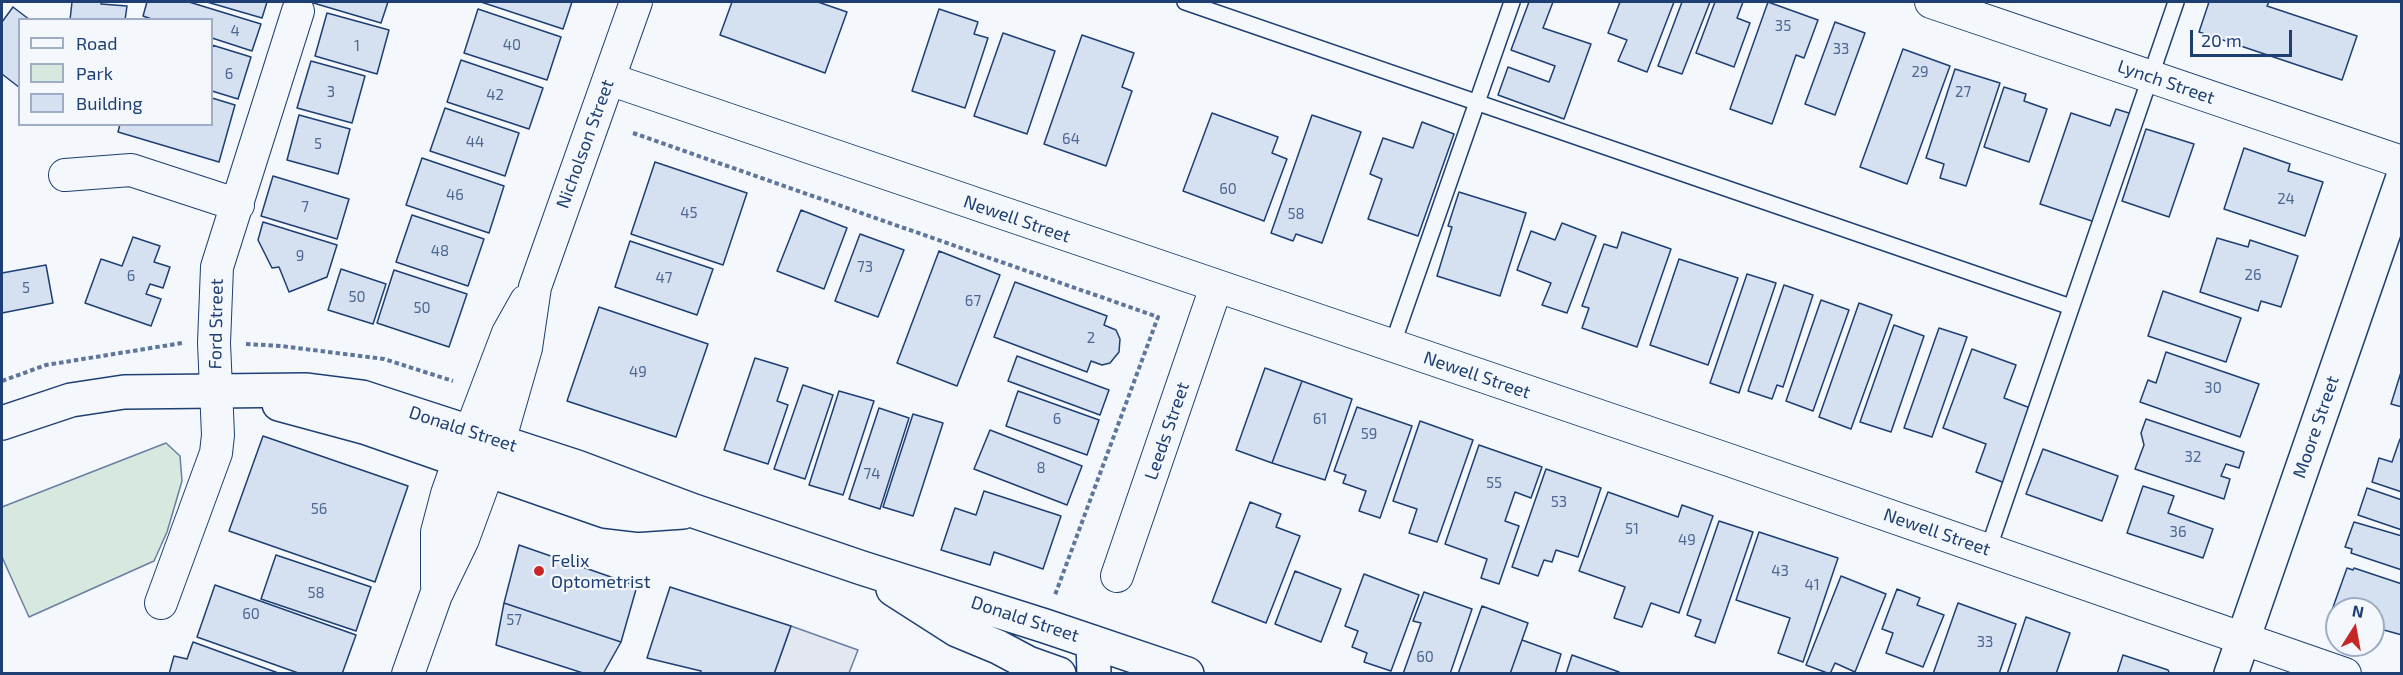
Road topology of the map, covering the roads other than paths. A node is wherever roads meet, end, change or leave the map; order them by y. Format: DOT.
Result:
graph roads {
  1 [pos="636,2"];
  2 [pos="1185,2"];
  3 [pos="1512,2"];
  4 [pos="1931,2"];
  5 [pos="2176,2"];
  6 [pos="298,11"];
  7 [pos="2150,77"];
  8 [pos="609,79"];
  9 [pos="1476,102"];
  10 [pos="2402,162"];
  11 [pos="64,175"];
  12 [pos="2402,180"];
  13 [pos="238,205"];
  14 [pos="1216,287"];
  15 [pos="2071,307"];
  16 [pos="1392,346"];
  17 [pos="219,390"];
  18 [pos="181,392"];
  19 [pos="2,423"];
  20 [pos="2,447"];
  21 [pos="479,451"];
  22 [pos="1988,550"];
  23 [pos="862,568"];
  24 [pos="1118,576"];
  25 [pos="161,603"];
  26 [pos="2243,638"];
  27 [pos="1094,658"];
  28 [pos="408,674"];
  29 [pos="1061,674"];
  30 [pos="1187,674"];
  31 [pos="2231,674"];
  32 [pos="2345,674"];
  1 -- 8 [label="street, Nicholson Street"];
  2 -- 9 [label="lane"];
  3 -- 9 [label="lane"];
  4 -- 7 [label="street, Lynch Street"];
  5 -- 7 [label="lane"];
  6 -- 13 [label="street, Ford Street"];
  7 -- 10 [label="street, Lynch Street"];
  7 -- 15 [label="lane"];
  8 -- 14 [label="street, Newell Street"];
  8 -- 21 [label="street, Nicholson Street"];
  9 -- 15 [label="lane"];
  9 -- 16 [label="lane"];
  11 -- 13 [label="street"];
  12 -- 26 [label="street, Moore Street"];
  13 -- 17 [label="street, Ford Street"];
  14 -- 16 [label="street, Newell Street"];
  14 -- 24 [label="street, Leeds Street"];
  15 -- 22 [label="lane"];
  16 -- 22 [label="street, Newell Street"];
  17 -- 18 [label="street, Donald Street"];
  17 -- 21 [label="street, Donald Street"];
  17 -- 25 [label="street, Ford Street"];
  18 -- 19 [label="street, Donald Street"];
  18 -- 20 [label="street, Donald Street"];
  21 -- 23 [label="street, Donald Street"];
  21 -- 28 [label="street, Nicholson Street"];
  22 -- 26 [label="street, Newell Street"];
  23 -- 27 [label="street, Donald Street"];
  23 -- 29 [label="street, Donald Street"];
  26 -- 31 [label="street, Moore Street"];
  26 -- 32 [label="street, Newell Street"];
  27 -- 29 [label="street"];
  27 -- 30 [label="street, Donald Street"];
}
